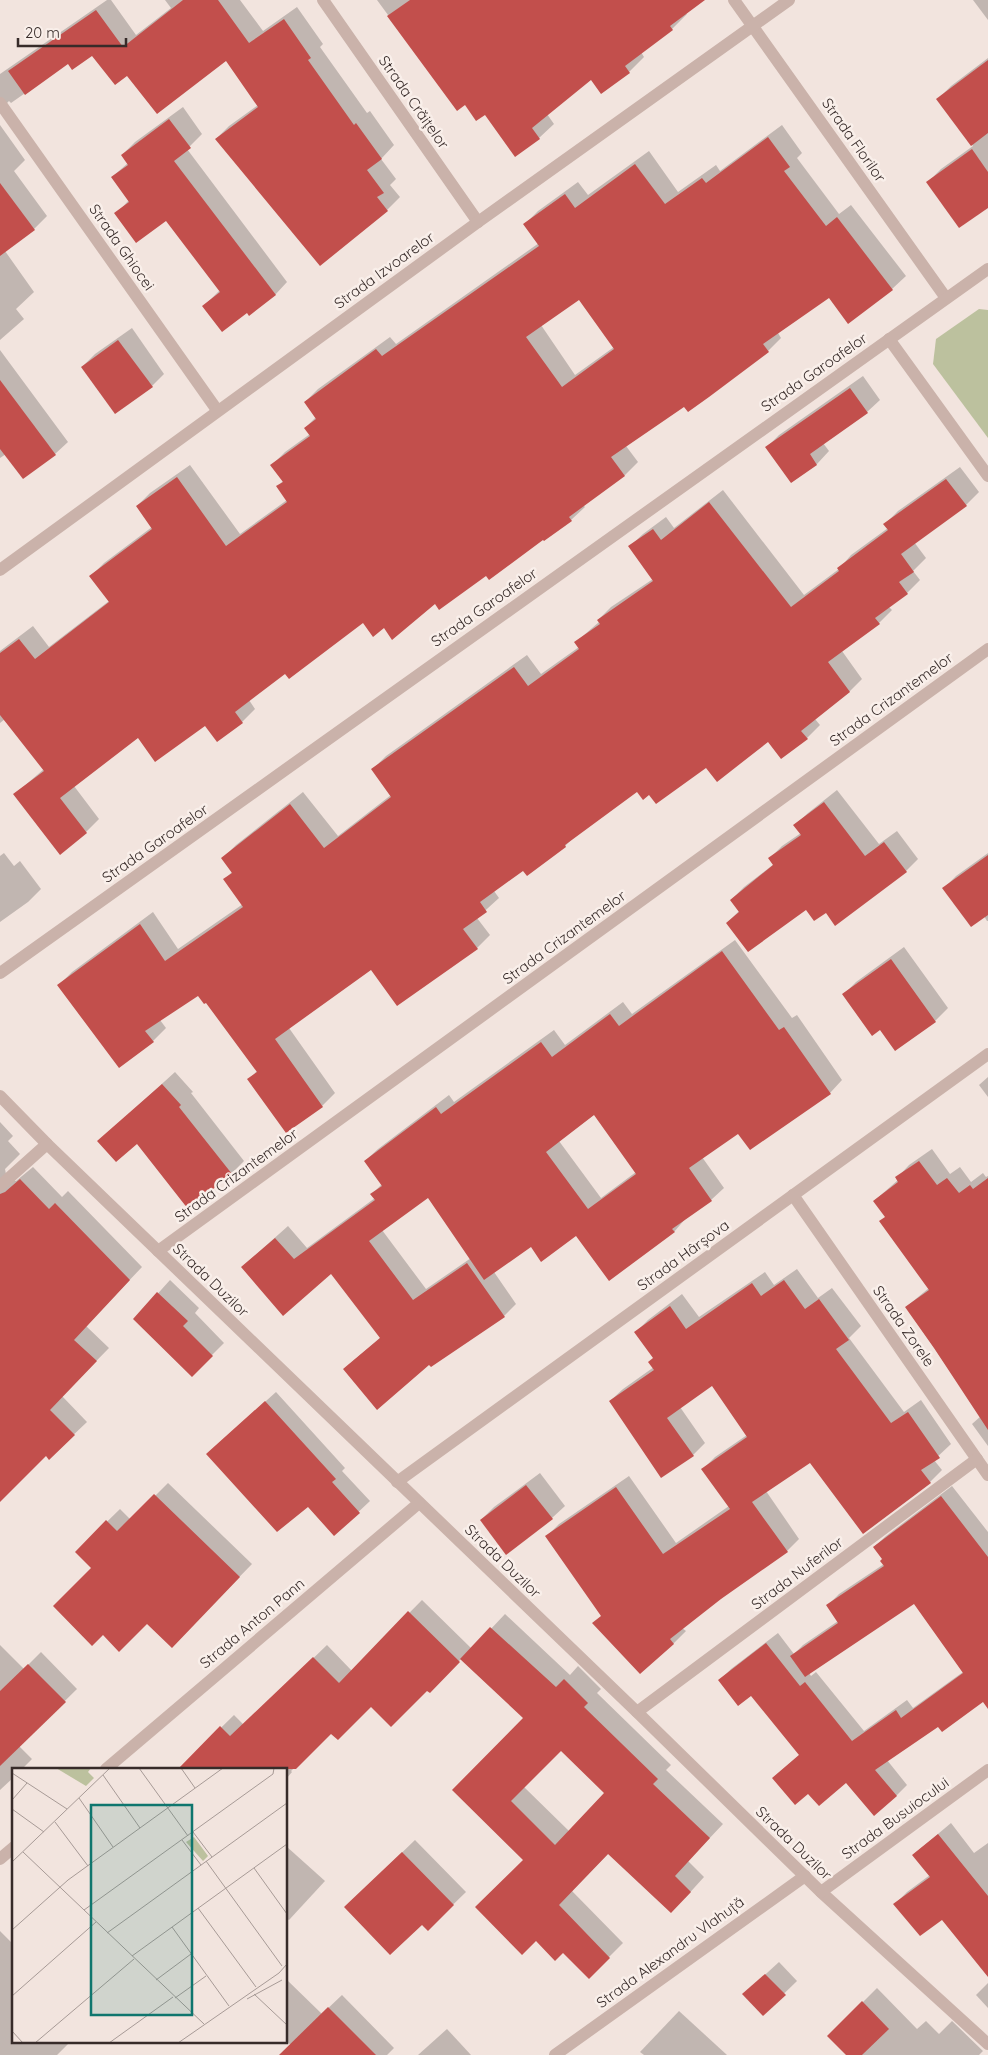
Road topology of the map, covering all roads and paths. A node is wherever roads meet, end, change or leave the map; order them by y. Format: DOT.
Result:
graph roads {
  1 [pos="323,0"];
  2 [pos="734,0"];
  3 [pos="789,0"];
  4 [pos="753,26"];
  5 [pos="0,102"];
  6 [pos="478,222"];
  7 [pos="988,269"];
  8 [pos="946,298"];
  9 [pos="889,339"];
  10 [pos="217,410"];
  11 [pos="988,476"];
  12 [pos="0,570"];
  13 [pos="988,650"];
  14 [pos="0,973"];
  15 [pos="988,1054"];
  16 [pos="0,1096"];
  17 [pos="47,1144"];
  18 [pos="0,1186"];
  19 [pos="793,1195"];
  20 [pos="158,1251"];
  21 [pos="977,1459"];
  22 [pos="988,1475"];
  23 [pos="397,1482"];
  24 [pos="419,1502"];
  25 [pos="637,1712"];
  26 [pos="107,1768"];
  27 [pos="988,1770"];
  28 [pos="12,1849"];
  29 [pos="0,1859"];
  30 [pos="805,1876"];
  31 [pos="821,1892"];
  32 [pos="988,2044"];
  33 [pos="555,2055"];
  1 -- 6 [label="street, Strada Crăițelor"];
  2 -- 4 [label="street, Strada Florilor"];
  3 -- 4 [label="street, Strada Izvoarelor"];
  4 -- 6 [label="street, Strada Izvoarelor"];
  4 -- 8 [label="street, Strada Florilor"];
  5 -- 10 [label="street, Strada Ghiocei"];
  6 -- 10 [label="street, Strada Izvoarelor"];
  7 -- 8 [label="street, Strada Garoafelor"];
  8 -- 9 [label="street, Strada Garoafelor"];
  9 -- 11 [label="street"];
  9 -- 14 [label="street, Strada Garoafelor"];
  10 -- 12 [label="street, Strada Izvoarelor"];
  13 -- 20 [label="street, Strada Crizantemelor"];
  15 -- 19 [label="street, Strada Hârșova"];
  16 -- 17 [label="street, Strada Duzilor"];
  17 -- 18 [label="street"];
  17 -- 20 [label="street, Strada Duzilor"];
  19 -- 21 [label="street, Strada Zorele"];
  19 -- 23 [label="street, Strada Hârșova"];
  20 -- 23 [label="street, Strada Duzilor"];
  21 -- 22 [label="street, Strada Zorele"];
  21 -- 25 [label="street, Strada Nuferilor"];
  23 -- 24 [label="street, Strada Duzilor"];
  24 -- 25 [label="street, Strada Duzilor"];
  24 -- 26 [label="street, Strada Anton Pann"];
  25 -- 30 [label="street, Strada Duzilor"];
  27 -- 31 [label="street, Strada Busuiocului"];
  28 -- 29 [label="street"];
  30 -- 31 [label="street, Strada Duzilor"];
  30 -- 33 [label="street, Strada Alexandru Vlahuță"];
  31 -- 32 [label="street, Strada Duzilor"];
}
